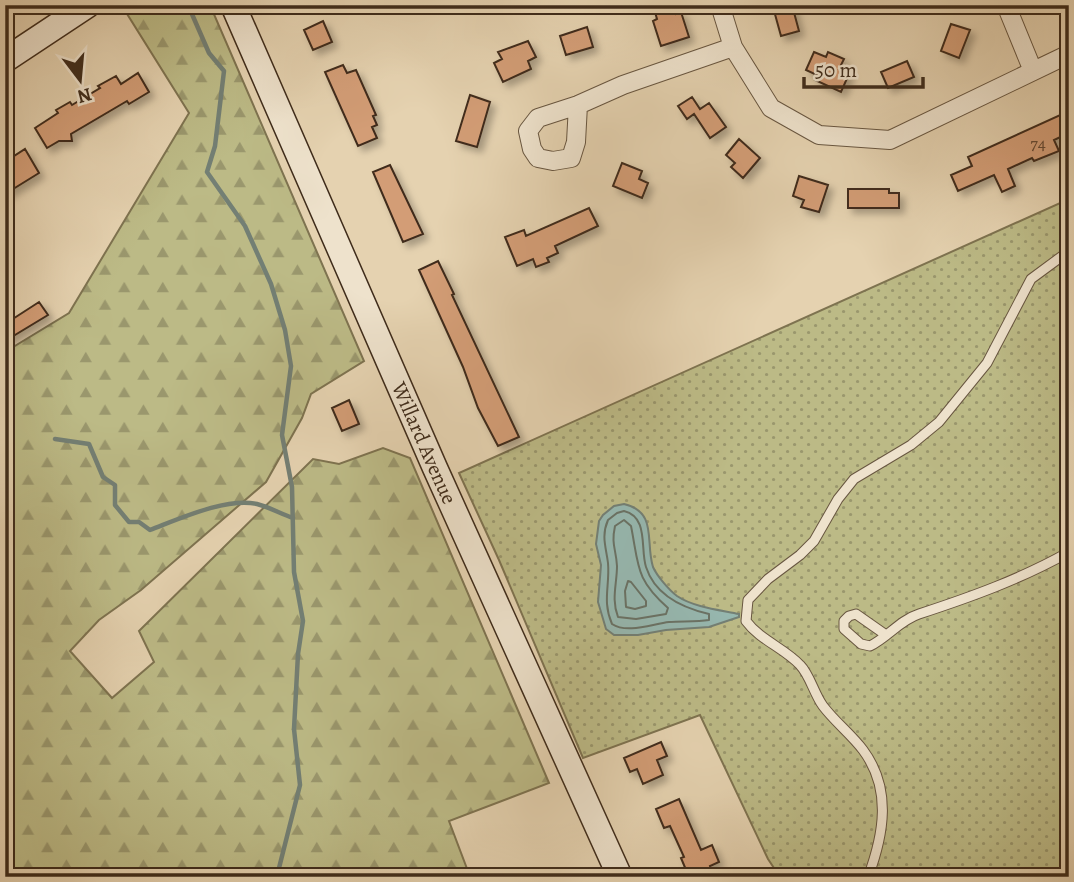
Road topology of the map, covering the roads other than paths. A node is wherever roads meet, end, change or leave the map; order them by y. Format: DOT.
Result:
graph roads {
  1 [pos="88,5"];
  2 [pos="233,5"];
  3 [pos="720,5"];
  4 [pos="1006,5"];
  5 [pos="733,47"];
  6 [pos="8,53"];
  7 [pos="1069,54"];
  8 [pos="1033,71"];
  9 [pos="579,105"];
  10 [pos="1069,251"];
  11 [pos="1069,552"];
  12 [pos="886,635"];
  13 [pos="620,877"];
  14 [pos="868,877"];
  1 -- 6 [label="main road"];
  2 -- 13 [label="main road, Willard Avenue"];
  3 -- 5 [label="street"];
  4 -- 8 [label="street"];
  5 -- 8 [label="street"];
  5 -- 9 [label="street"];
  7 -- 8 [label="street"];
  10 -- 14 [label="lane"];
  11 -- 12 [label="lane"];
  12 -- 12 [label="lane"];
}
